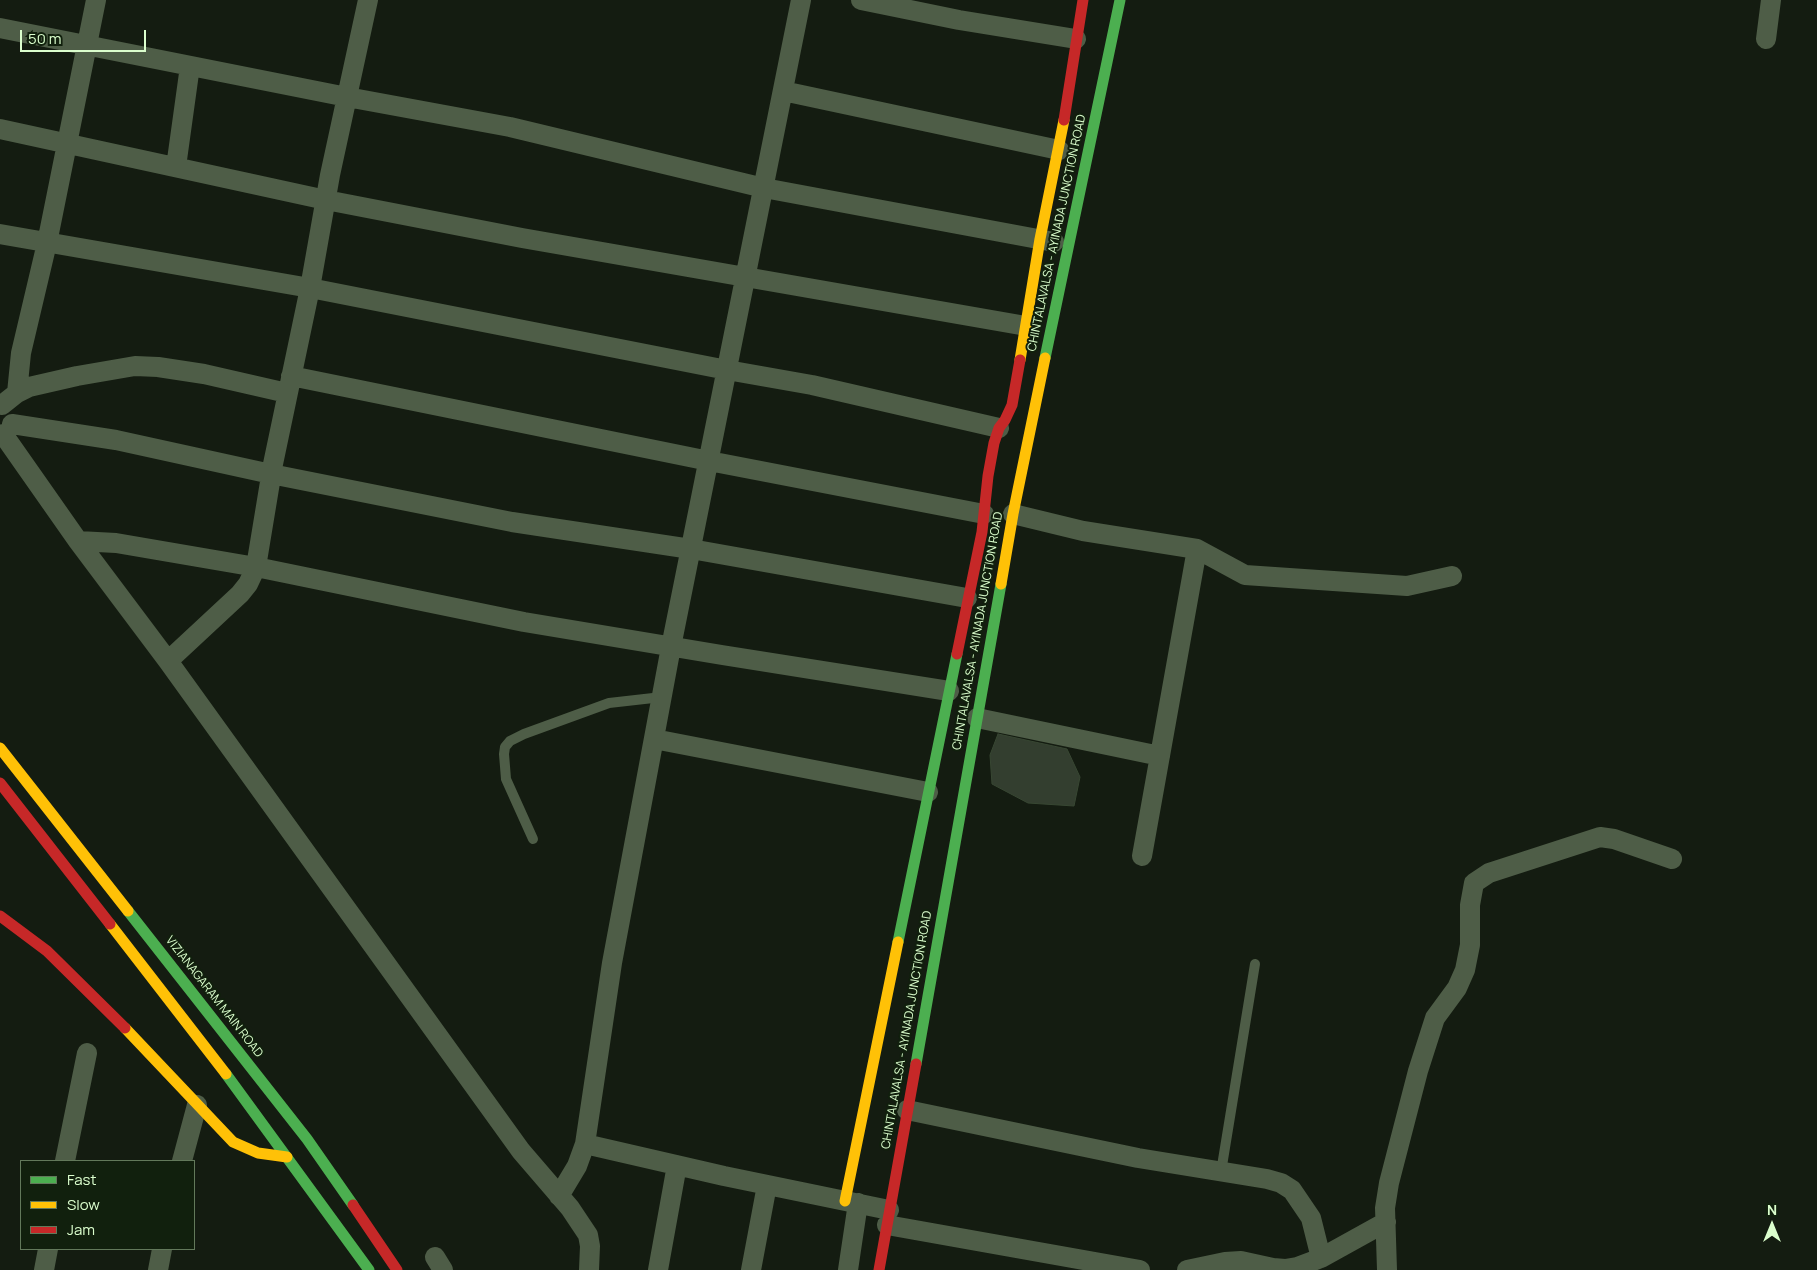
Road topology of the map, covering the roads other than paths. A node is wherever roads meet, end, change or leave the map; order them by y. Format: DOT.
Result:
graph roads {
  1 [pos="96,0"];
  2 [pos="801,0"];
  3 [pos="861,0"];
  4 [pos="1083,0"];
  5 [pos="1120,0"];
  6 [pos="1770,0"];
  7 [pos="364,1"];
  8 [pos="0,28"];
  9 [pos="1076,39"];
  10 [pos="1766,39"];
  11 [pos="86,46"];
  12 [pos="190,66"];
  13 [pos="783,91"];
  14 [pos="347,97"];
  15 [pos="0,129"];
  16 [pos="66,144"];
  17 [pos="1059,150"];
  18 [pos="176,167"];
  19 [pos="764,188"];
  20 [pos="326,200"];
  21 [pos="0,234"];
  22 [pos="1040,239"];
  23 [pos="46,243"];
  24 [pos="1069,244"];
  25 [pos="746,277"];
  26 [pos="310,288"];
  27 [pos="1026,326"];
  28 [pos="727,370"];
  29 [pos="289,384"];
  30 [pos="6,401"];
  31 [pos="999,428"];
  32 [pos="5,431"];
  33 [pos="709,461"];
  34 [pos="271,474"];
  35 [pos="984,514"];
  36 [pos="1013,514"];
  37 [pos="78,541"];
  38 [pos="1197,548"];
  39 [pos="691,549"];
  40 [pos="256,567"];
  41 [pos="1452,576"];
  42 [pos="967,598"];
  43 [pos="671,647"];
  44 [pos="168,661"];
  45 [pos="949,691"];
  46 [pos="662,697"];
  47 [pos="977,718"];
  48 [pos="654,739"];
  49 [pos="0,748"];
  50 [pos="1160,756"];
  51 [pos="0,783"];
  52 [pos="928,792"];
  53 [pos="533,839"];
  54 [pos="1142,856"];
  55 [pos="1672,859"];
  56 [pos="0,916"];
  57 [pos="1255,964"];
  58 [pos="87,1053"];
  59 [pos="197,1105"];
  60 [pos="907,1110"];
  61 [pos="585,1144"];
  62 [pos="287,1157"];
  63 [pos="65,1160"];
  64 [pos="182,1160"];
  65 [pos="677,1165"];
  66 [pos="1221,1172"];
  67 [pos="767,1185"];
  68 [pos="559,1196"];
  69 [pos="851,1202"];
  70 [pos="888,1217"];
  71 [pos="1386,1222"];
  72 [pos="48,1250"];
  73 [pos="162,1250"];
  74 [pos="1321,1258"];
  75 [pos="44,1270"];
  76 [pos="158,1270"];
  77 [pos="369,1270"];
  78 [pos="397,1270"];
  79 [pos="589,1270"];
  80 [pos="658,1270"];
  81 [pos="751,1270"];
  82 [pos="848,1270"];
  83 [pos="879,1270"];
  84 [pos="1140,1270"];
  85 [pos="1187,1270"];
  86 [pos="1387,1270"];
  1 -- 11 [label="street"];
  2 -- 13 [label="street"];
  3 -- 9 [label="street"];
  4 -- 9 [label="main road"];
  5 -- 24 [label="main road, CHINTALAVALSA - AYINADA JUNCTION ROAD"];
  6 -- 10 [label="street"];
  7 -- 14 [label="street"];
  8 -- 11 [label="street"];
  9 -- 17 [label="main road"];
  11 -- 12 [label="street"];
  11 -- 16 [label="street"];
  12 -- 14 [label="street"];
  12 -- 18 [label="street"];
  13 -- 17 [label="street"];
  13 -- 19 [label="street"];
  14 -- 19 [label="street"];
  14 -- 20 [label="street"];
  15 -- 16 [label="street"];
  16 -- 18 [label="street"];
  16 -- 23 [label="street"];
  17 -- 22 [label="main road"];
  18 -- 20 [label="street"];
  19 -- 22 [label="street"];
  19 -- 25 [label="street"];
  20 -- 25 [label="street"];
  20 -- 26 [label="street"];
  21 -- 23 [label="street"];
  22 -- 24 [label="street"];
  22 -- 27 [label="main road"];
  23 -- 26 [label="street"];
  23 -- 30 [label="street"];
  24 -- 36 [label="main road, CHINTALAVALSA - AYINADA JUNCTION ROAD"];
  25 -- 27 [label="street"];
  25 -- 28 [label="street"];
  26 -- 28 [label="street"];
  26 -- 29 [label="street"];
  27 -- 31 [label="main road"];
  28 -- 31 [label="street"];
  28 -- 33 [label="street"];
  29 -- 30 [label="street"];
  29 -- 33 [label="street"];
  29 -- 34 [label="street"];
  30 -- 32 [label="street"];
  31 -- 35 [label="main road"];
  32 -- 34 [label="street"];
  32 -- 37 [label="street"];
  33 -- 35 [label="street"];
  33 -- 39 [label="street"];
  34 -- 39 [label="street"];
  34 -- 40 [label="street"];
  35 -- 42 [label="main road"];
  36 -- 38 [label="street"];
  36 -- 47 [label="main road, CHINTALAVALSA - AYINADA JUNCTION ROAD"];
  37 -- 40 [label="street"];
  37 -- 44 [label="street"];
  38 -- 41 [label="street"];
  38 -- 50 [label="street"];
  39 -- 42 [label="street"];
  39 -- 43 [label="street"];
  40 -- 43 [label="street"];
  40 -- 44 [label="street"];
  42 -- 45 [label="main road"];
  43 -- 45 [label="street"];
  43 -- 46 [label="street"];
  44 -- 68 [label="street"];
  45 -- 52 [label="main road"];
  46 -- 48 [label="street"];
  46 -- 53 [label="lane"];
  47 -- 50 [label="street"];
  47 -- 60 [label="main road, CHINTALAVALSA - AYINADA JUNCTION ROAD"];
  48 -- 52 [label="street"];
  48 -- 61 [label="street"];
  49 -- 78 [label="main road, VIZIANAGARAM MAIN ROAD"];
  50 -- 54 [label="street"];
  51 -- 62 [label="main road"];
  52 -- 69 [label="main road"];
  55 -- 71 [label="street"];
  56 -- 59 [label="main road"];
  57 -- 66 [label="lane"];
  58 -- 63 [label="street"];
  59 -- 62 [label="main road"];
  59 -- 64 [label="street"];
  60 -- 66 [label="street"];
  60 -- 70 [label="main road, CHINTALAVALSA - AYINADA JUNCTION ROAD"];
  61 -- 65 [label="street"];
  61 -- 68 [label="street"];
  62 -- 77 [label="main road"];
  65 -- 67 [label="street"];
  65 -- 80 [label="street"];
  66 -- 74 [label="street"];
  67 -- 69 [label="street"];
  67 -- 81 [label="street"];
  68 -- 79 [label="street"];
  69 -- 70 [label="street"];
  69 -- 82 [label="street"];
  70 -- 83 [label="main road, CHINTALAVALSA - AYINADA JUNCTION ROAD"];
  70 -- 84 [label="street"];
  71 -- 74 [label="street"];
  71 -- 86 [label="street"];
  72 -- 75 [label="street"];
  73 -- 76 [label="street"];
  74 -- 85 [label="street"];
}
